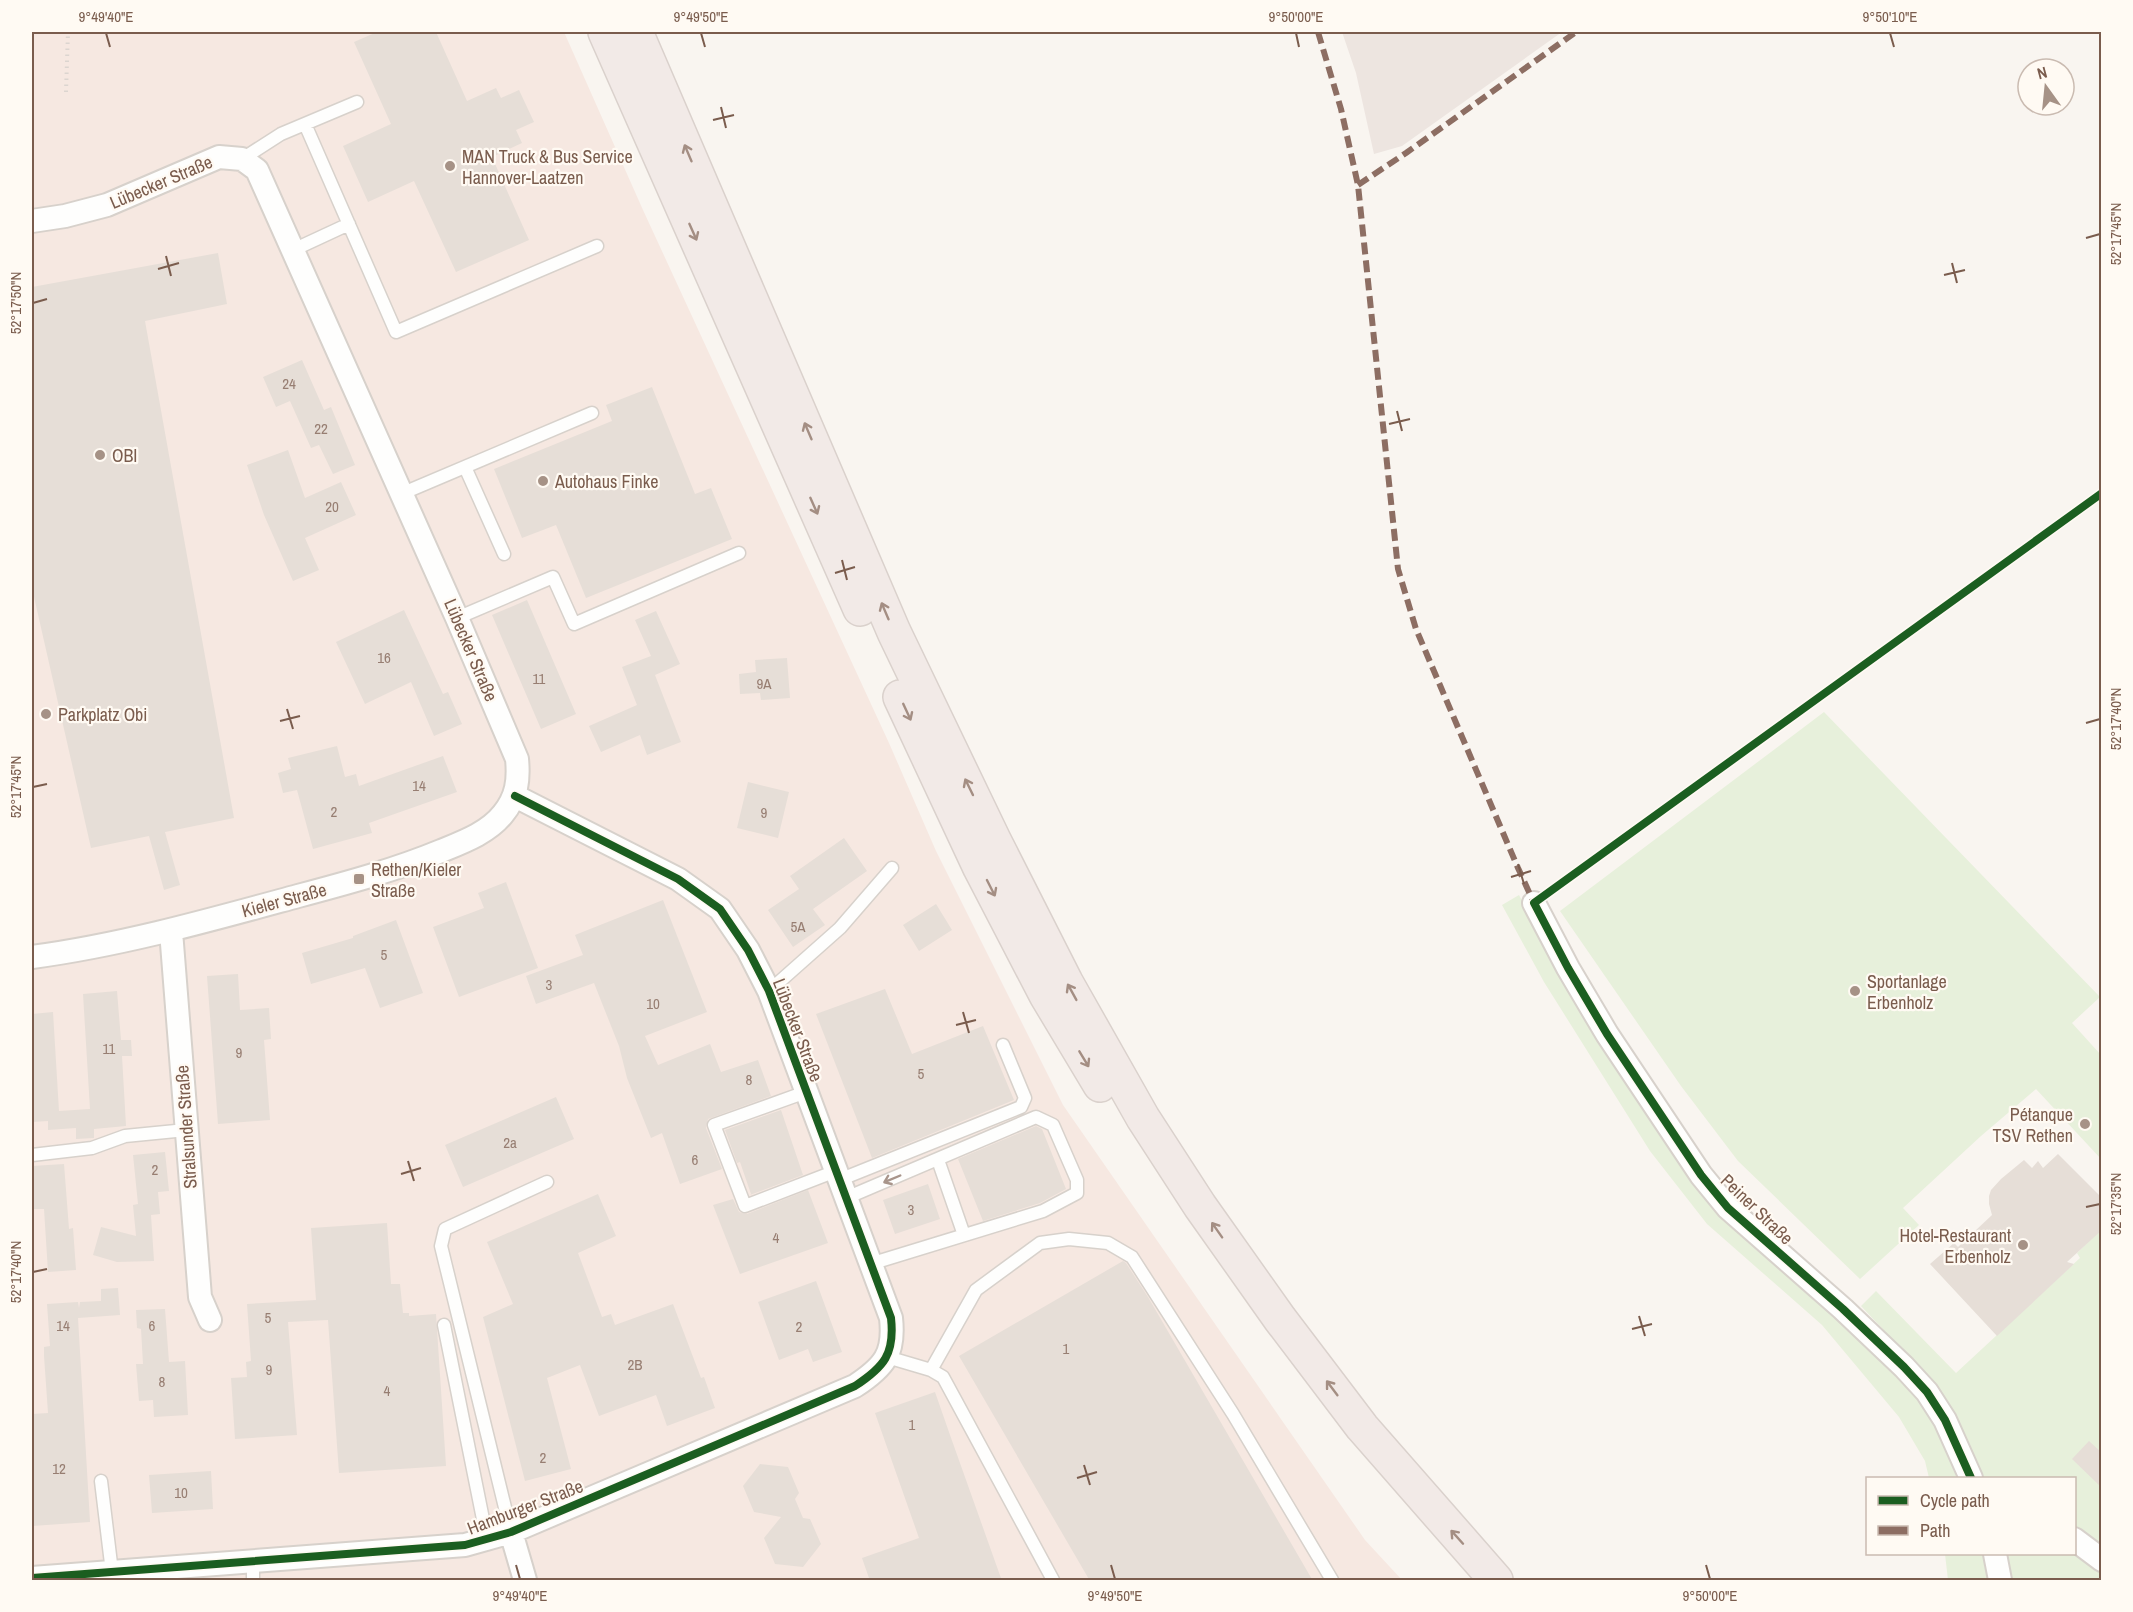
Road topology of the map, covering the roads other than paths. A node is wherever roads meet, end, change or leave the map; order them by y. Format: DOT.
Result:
graph roads {
  1 [pos="587,32"];
  2 [pos="605,32"];
  3 [pos="636,32"];
  4 [pos="357,102"];
  5 [pos="305,124"];
  6 [pos="242,159"];
  7 [pos="670,178"];
  8 [pos="32,221"];
  9 [pos="349,225"];
  10 [pos="597,246"];
  11 [pos="293,250"];
  12 [pos="591,413"];
  13 [pos="465,467"];
  14 [pos="402,494"];
  15 [pos="739,553"];
  16 [pos="504,554"];
  17 [pos="457,618"];
  18 [pos="515,796"];
  19 [pos="892,868"];
  20 [pos="1534,903"];
  21 [pos="171,931"];
  22 [pos="32,957"];
  23 [pos="769,991"];
  24 [pos="1003,1045"];
  25 [pos="806,1092"];
  26 [pos="186,1130"];
  27 [pos="32,1155"];
  28 [pos="938,1160"];
  29 [pos="547,1182"];
  30 [pos="840,1183"];
  31 [pos="964,1234"];
  32 [pos="870,1264"];
  33 [pos="210,1320"];
  34 [pos="444,1325"];
  35 [pos="887,1357"];
  36 [pos="931,1370"];
  37 [pos="1970,1477"];
  38 [pos="101,1481"];
  39 [pos="511,1532"];
  40 [pos="487,1539"];
  41 [pos="2076,1540"];
  42 [pos="1995,1555"];
  43 [pos="2102,1560"];
  44 [pos="253,1571"];
  45 [pos="112,1572"];
  46 [pos="153,1575"];
  47 [pos="32,1578"];
  48 [pos="525,1581"];
  49 [pos="1053,1581"];
  50 [pos="1332,1581"];
  51 [pos="1466,1581"];
  52 [pos="1496,1581"];
  53 [pos="2000,1581"];
  1 -- 7 [label="highway"];
  2 -- 7 [label="highway"];
  52 -- 3 [label="highway, one-way"];
  4 -- 5 [label="lane"];
  5 -- 6 [label="lane"];
  5 -- 9 [label="lane"];
  6 -- 8 [label="street, Lübecker Straße"];
  6 -- 11 [label="street, Lübecker Straße"];
  7 -- 51 [label="highway, one-way"];
  9 -- 10 [label="lane"];
  9 -- 11 [label="lane"];
  11 -- 14 [label="street, Lübecker Straße"];
  12 -- 13 [label="lane"];
  13 -- 14 [label="lane"];
  13 -- 16 [label="lane"];
  14 -- 17 [label="street, Lübecker Straße"];
  15 -- 17 [label="lane"];
  17 -- 18 [label="street, Lübecker Straße"];
  18 -- 21 [label="street, Kieler Straße"];
  18 -- 23 [label="street, Lübecker Straße"];
  19 -- 23 [label="lane"];
  20 -- 37 [label="street, Peiner Straße"];
  21 -- 22 [label="street, Kieler Straße"];
  21 -- 26 [label="street, Stralsunder Straße"];
  23 -- 25 [label="street, Lübecker Straße"];
  24 -- 30 [label="lane"];
  25 -- 30 [label="street, Lübecker Straße"];
  25 -- 30 [label="lane"];
  26 -- 27 [label="lane"];
  26 -- 33 [label="street, Stralsunder Straße"];
  28 -- 30 [label="lane, one-way"];
  28 -- 31 [label="lane"];
  28 -- 31 [label="lane"];
  29 -- 39 [label="lane"];
  30 -- 32 [label="street, Lübecker Straße"];
  31 -- 32 [label="lane"];
  32 -- 35 [label="street, Lübecker Straße"];
  34 -- 40 [label="lane"];
  35 -- 36 [label="lane"];
  35 -- 39 [label="street, Hamburger Straße"];
  36 -- 49 [label="lane"];
  36 -- 50 [label="lane"];
  38 -- 45 [label="lane"];
  39 -- 40 [label="street, Hamburger Straße"];
  39 -- 48 [label="street"];
  40 -- 44 [label="street, Hamburger Straße"];
  41 -- 43 [label="street"];
  42 -- 53 [label="street"];
  44 -- 46 [label="street, Hamburger Straße"];
  45 -- 46 [label="street, Hamburger Straße"];
  45 -- 47 [label="street, Hamburger Straße"];
}
